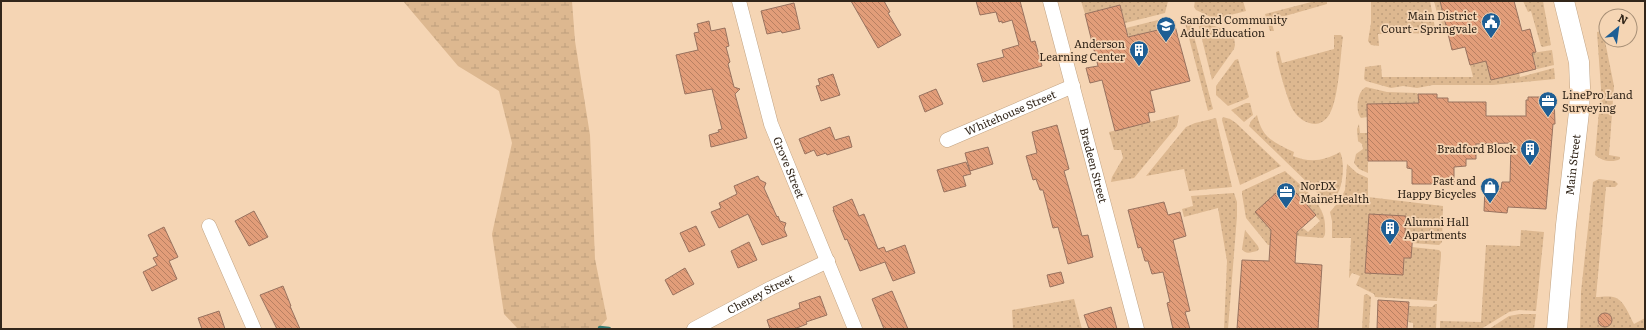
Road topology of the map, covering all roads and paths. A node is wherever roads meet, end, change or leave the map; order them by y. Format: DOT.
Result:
graph roads {
  1 [pos="739,1"];
  2 [pos="1050,1"];
  3 [pos="1564,1"];
  4 [pos="1073,86"];
  5 [pos="947,140"];
  6 [pos="209,226"];
  7 [pos="828,261"];
  8 [pos="254,329"];
  9 [pos="694,329"];
  10 [pos="855,329"];
  11 [pos="1137,329"];
  12 [pos="1557,329"];
  1 -- 7 [label="street, Grove Street"];
  2 -- 4 [label="street, Bradeen Street"];
  3 -- 12 [label="main road, Main Street"];
  4 -- 5 [label="street, Whitehouse Street"];
  4 -- 11 [label="street, Bradeen Street"];
  6 -- 8 [label="street"];
  7 -- 9 [label="street, Cheney Street"];
  7 -- 10 [label="street, Grove Street"];
}
